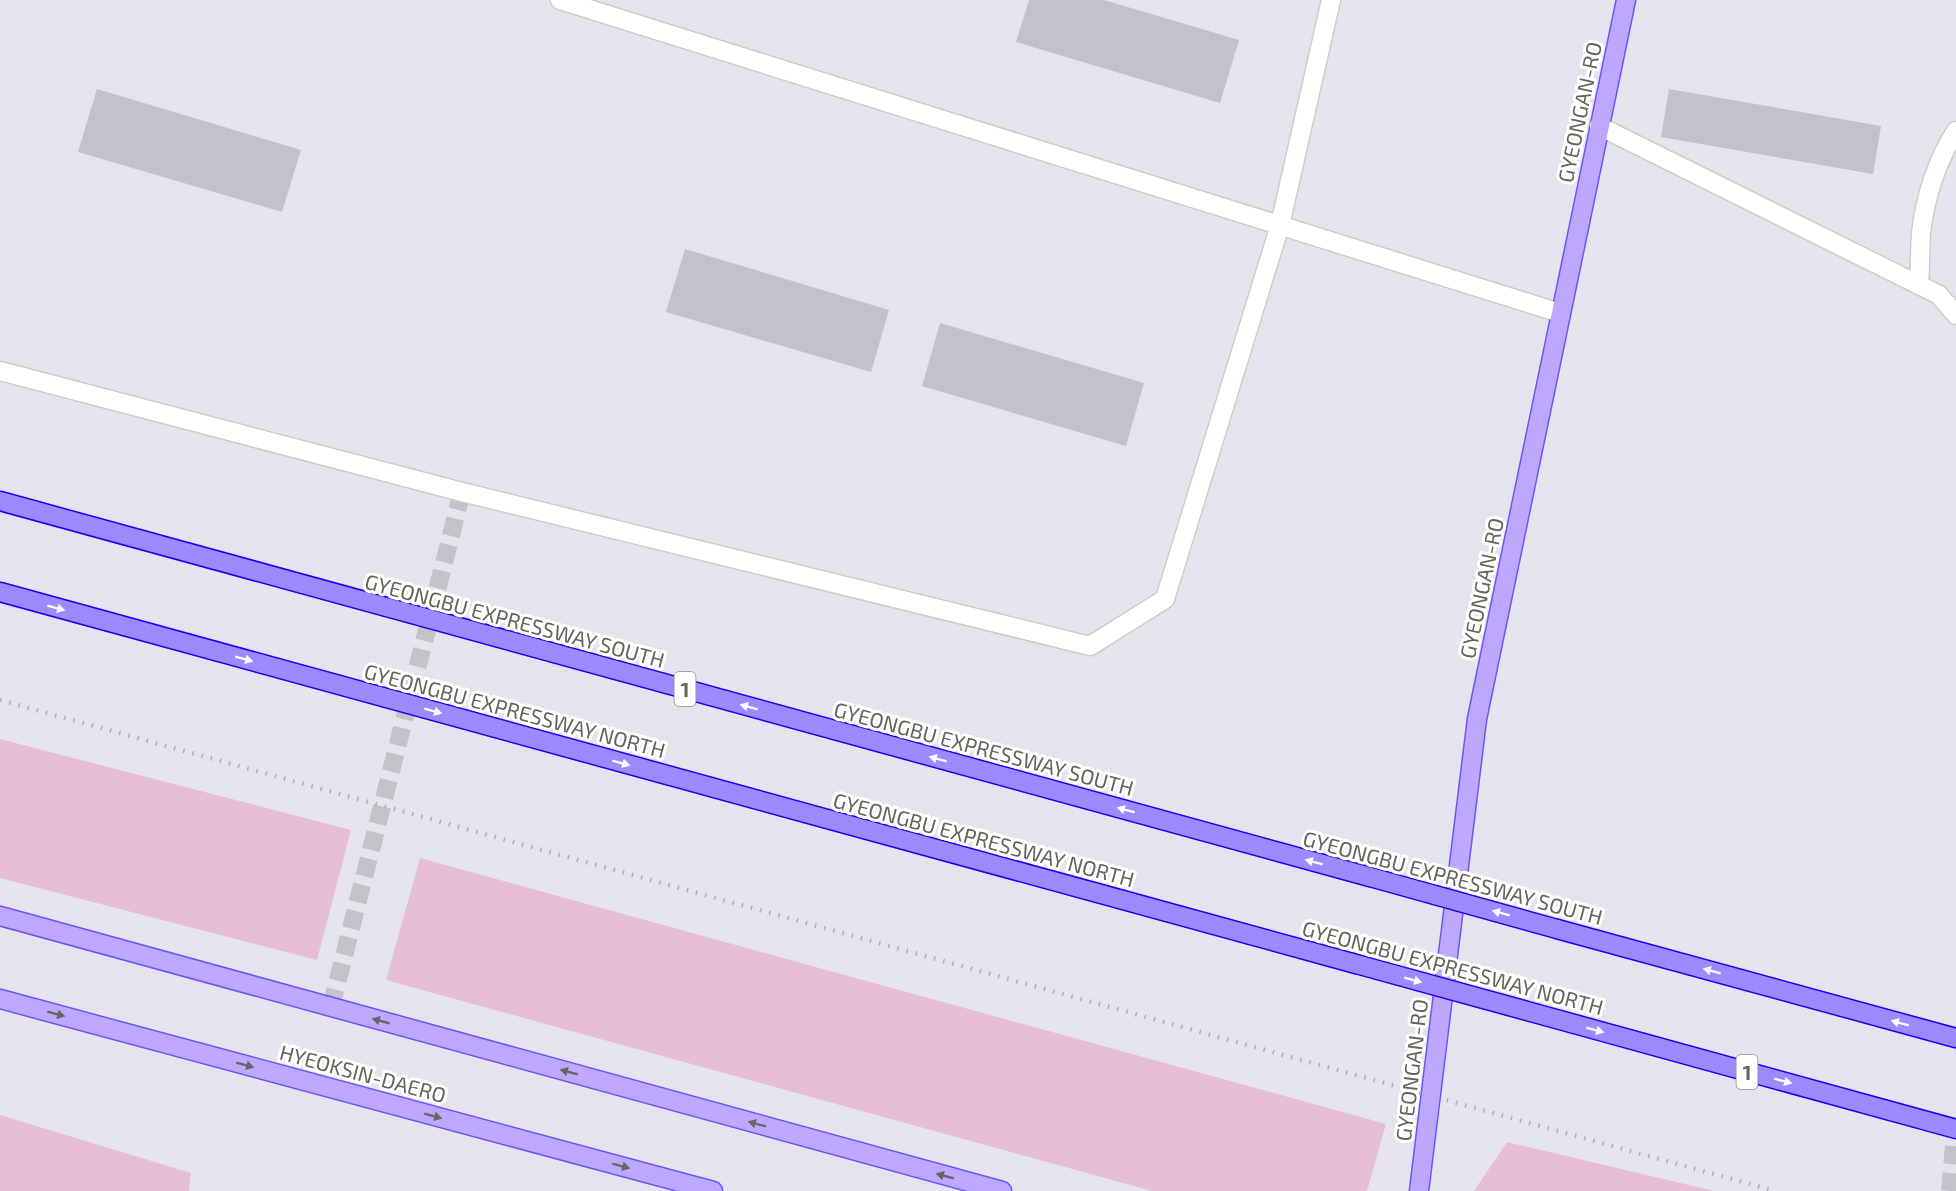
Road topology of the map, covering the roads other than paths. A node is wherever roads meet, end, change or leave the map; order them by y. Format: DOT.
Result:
graph roads {
  1 [pos="560,0"];
  2 [pos="1331,0"];
  3 [pos="1626,0"];
  4 [pos="1599,126"];
  5 [pos="1956,131"];
  6 [pos="1280,225"];
  7 [pos="1919,285"];
  8 [pos="1560,313"];
  9 [pos="1956,315"];
  10 [pos="0,371"];
  11 [pos="0,501"];
  12 [pos="0,592"];
  13 [pos="0,916"];
  14 [pos="0,999"];
  15 [pos="1956,1038"];
  16 [pos="1956,1129"];
  17 [pos="713,1191"];
  18 [pos="1002,1191"];
  19 [pos="1419,1191"];
  1 -- 6 [label="street"];
  2 -- 6 [label="street"];
  3 -- 4 [label="main road, GYEONGAN-RO"];
  4 -- 7 [label="street"];
  4 -- 8 [label="main road, GYEONGAN-RO"];
  5 -- 7 [label="street"];
  6 -- 8 [label="street"];
  6 -- 10 [label="street"];
  7 -- 9 [label="street"];
  8 -- 19 [label="main road, GYEONGAN-RO"];
  15 -- 11 [label="highway, GYEONGBU EXPRESSWAY SOUTH / 1, one-way, bridge"];
  12 -- 16 [label="highway, GYEONGBU EXPRESSWAY NORTH / 1, one-way, bridge"];
  18 -- 13 [label="main road, one-way"];
  14 -- 17 [label="main road, HYEOKSIN-DAERO, one-way"];
}
